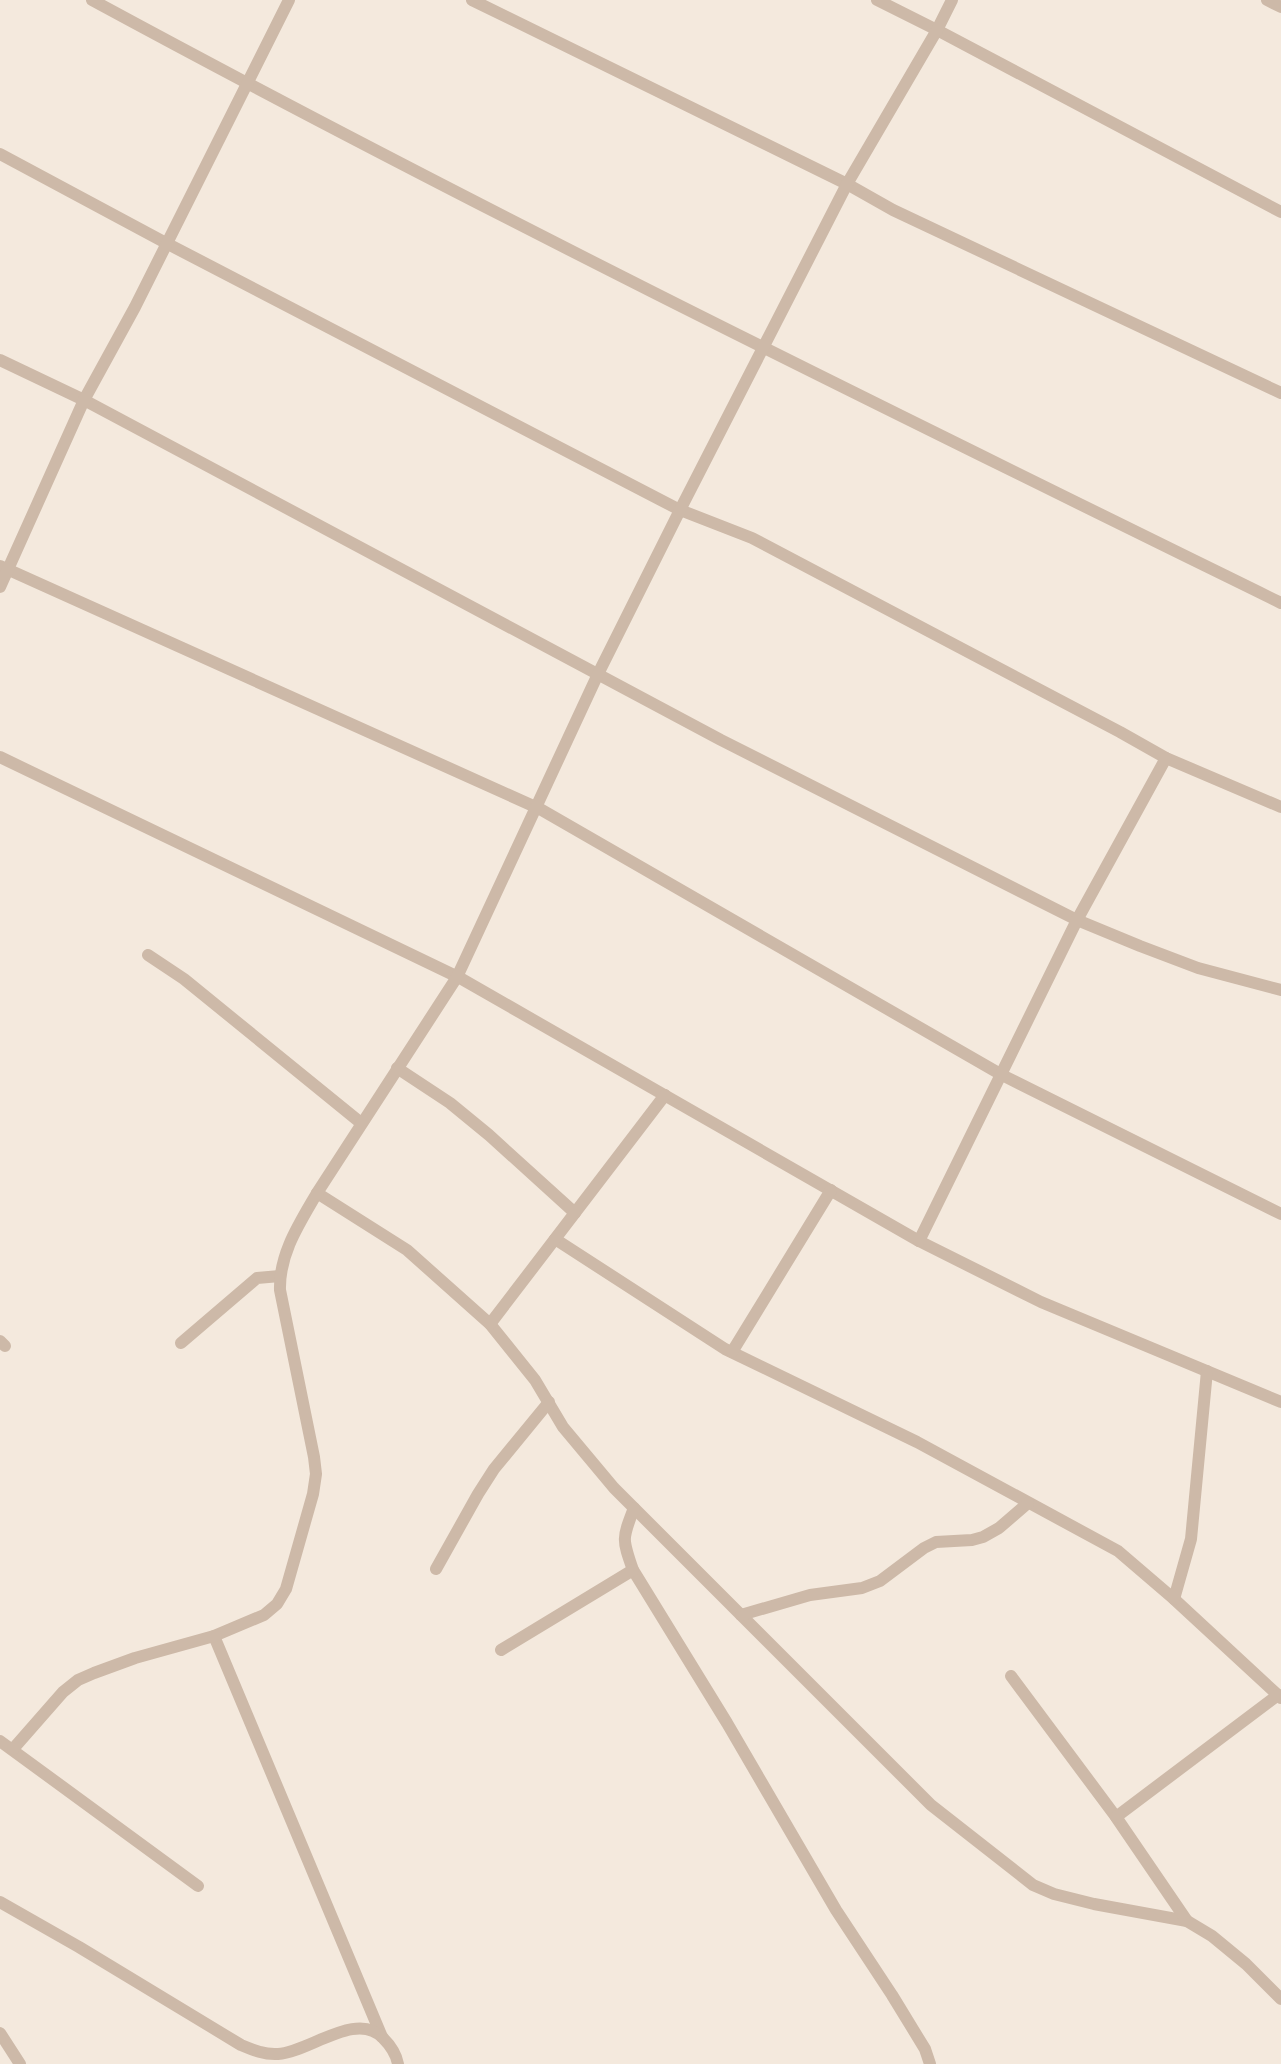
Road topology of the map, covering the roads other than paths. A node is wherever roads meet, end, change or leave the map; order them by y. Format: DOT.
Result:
graph roads {
  1 [pos="92,0"];
  2 [pos="289,0"];
  3 [pos="472,0"];
  4 [pos="877,0"];
  5 [pos="952,0"];
  6 [pos="1267,0"];
  7 [pos="1281,7"];
  8 [pos="937,30"];
  9 [pos="247,84"];
  10 [pos="0,154"];
  11 [pos="847,184"];
  12 [pos="1281,212"];
  13 [pos="166,243"];
  14 [pos="763,348"];
  15 [pos="0,360"];
  16 [pos="1281,393"];
  17 [pos="84,400"];
  18 [pos="680,510"];
  19 [pos="5,568"];
  20 [pos="0,587"];
  21 [pos="1281,603"];
  22 [pos="598,674"];
  23 [pos="0,757"];
  24 [pos="1166,758"];
  25 [pos="1281,807"];
  26 [pos="535,808"];
  27 [pos="1077,920"];
  28 [pos="148,955"];
  29 [pos="457,977"];
  30 [pos="1281,990"];
  31 [pos="397,1068"];
  32 [pos="1002,1075"];
  33 [pos="665,1095"];
  34 [pos="361,1123"];
  35 [pos="831,1190"];
  36 [pos="317,1193"];
  37 [pos="575,1213"];
  38 [pos="1281,1214"];
  39 [pos="554,1239"];
  40 [pos="919,1240"];
  41 [pos="280,1276"];
  42 [pos="490,1324"];
  43 [pos="181,1343"];
  44 [pos="732,1352"];
  45 [pos="1206,1371"];
  46 [pos="549,1402"];
  47 [pos="1281,1402"];
  48 [pos="1028,1503"];
  49 [pos="634,1508"];
  50 [pos="436,1569"];
  51 [pos="633,1570"];
  52 [pos="1174,1599"];
  53 [pos="741,1615"];
  54 [pos="214,1636"];
  55 [pos="501,1650"];
  56 [pos="1011,1676"];
  57 [pos="1279,1697"];
  58 [pos="0,1741"];
  59 [pos="13,1749"];
  60 [pos="1116,1817"];
  61 [pos="198,1886"];
  62 [pos="0,1902"];
  63 [pos="1187,1921"];
  64 [pos="1281,1999"];
  65 [pos="0,2033"];
  66 [pos="382,2037"];
  67 [pos="20,2064"];
  68 [pos="398,2064"];
  69 [pos="930,2064"];
  1 -- 9 [label="street"];
  2 -- 9 [label="street"];
  3 -- 11 [label="street"];
  4 -- 8 [label="street"];
  5 -- 8 [label="street"];
  6 -- 7 [label="street"];
  8 -- 11 [label="street"];
  8 -- 12 [label="street"];
  9 -- 13 [label="street"];
  9 -- 14 [label="street"];
  10 -- 13 [label="street"];
  11 -- 14 [label="street"];
  11 -- 16 [label="street"];
  13 -- 17 [label="street"];
  13 -- 18 [label="street"];
  14 -- 18 [label="street"];
  14 -- 21 [label="street"];
  15 -- 17 [label="street"];
  17 -- 19 [label="street"];
  17 -- 22 [label="street"];
  18 -- 22 [label="street"];
  18 -- 24 [label="street"];
  19 -- 20 [label="street"];
  19 -- 26 [label="street"];
  22 -- 26 [label="street"];
  22 -- 27 [label="street"];
  23 -- 29 [label="street"];
  24 -- 25 [label="street"];
  24 -- 27 [label="street"];
  26 -- 29 [label="street"];
  26 -- 32 [label="street"];
  27 -- 30 [label="street"];
  27 -- 32 [label="street"];
  28 -- 34 [label="street"];
  29 -- 31 [label="street"];
  29 -- 33 [label="street"];
  31 -- 34 [label="street"];
  31 -- 37 [label="street"];
  32 -- 38 [label="street"];
  32 -- 40 [label="street"];
  33 -- 35 [label="street"];
  33 -- 37 [label="street"];
  34 -- 36 [label="street"];
  35 -- 40 [label="street"];
  35 -- 44 [label="street"];
  36 -- 41 [label="street"];
  36 -- 42 [label="street"];
  37 -- 39 [label="street"];
  39 -- 42 [label="street"];
  39 -- 44 [label="street"];
  40 -- 45 [label="street"];
  41 -- 43 [label="street"];
  41 -- 54 [label="street"];
  42 -- 46 [label="street"];
  44 -- 48 [label="street"];
  45 -- 47 [label="street"];
  45 -- 52 [label="street"];
  46 -- 49 [label="street"];
  46 -- 50 [label="street"];
  48 -- 52 [label="street"];
  48 -- 53 [label="street"];
  49 -- 51 [label="street"];
  49 -- 53 [label="street"];
  51 -- 55 [label="street"];
  51 -- 69 [label="street"];
  52 -- 57 [label="street"];
  53 -- 63 [label="street"];
  54 -- 59 [label="street"];
  54 -- 66 [label="street"];
  56 -- 60 [label="street"];
  57 -- 60 [label="street"];
  58 -- 59 [label="street"];
  59 -- 61 [label="street"];
  60 -- 63 [label="street"];
  62 -- 66 [label="street"];
  63 -- 64 [label="street"];
  65 -- 67 [label="street"];
  66 -- 68 [label="street"];
}
